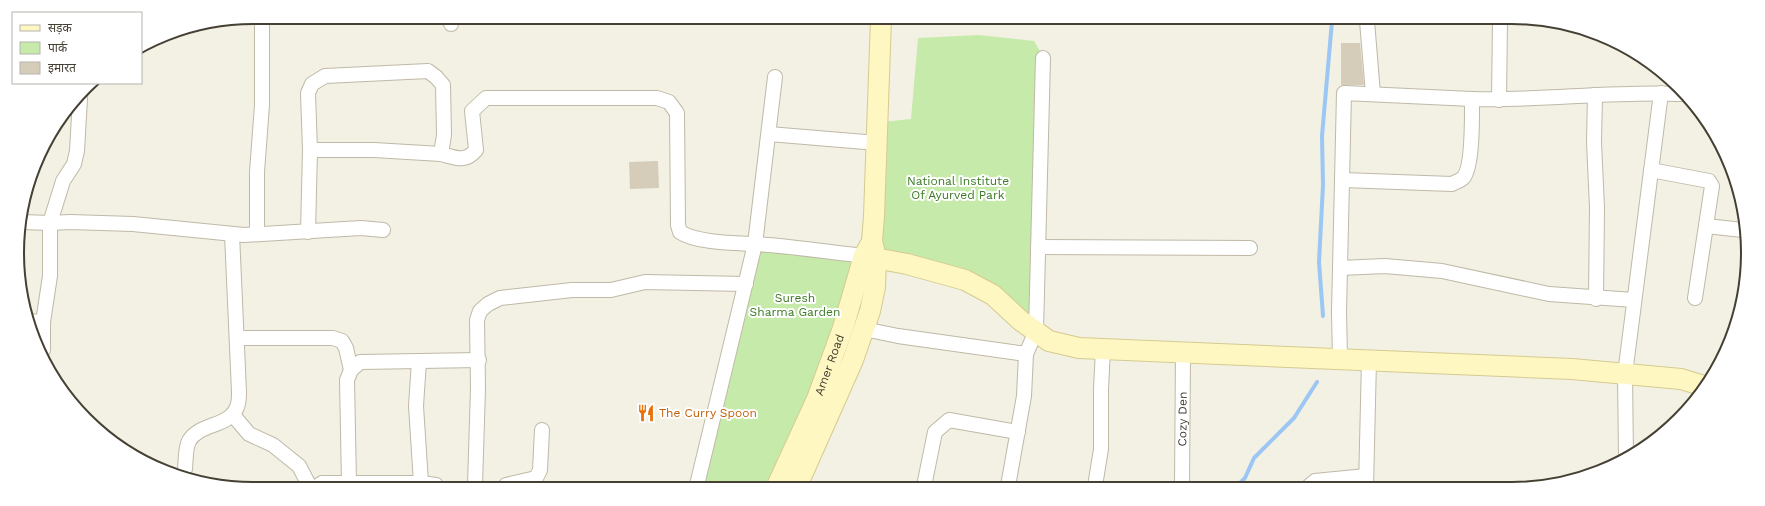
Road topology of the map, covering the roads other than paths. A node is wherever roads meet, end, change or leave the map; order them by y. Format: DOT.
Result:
graph roads {
  1 [pos="262,24"];
  2 [pos="881,24"];
  3 [pos="1367,24"];
  4 [pos="1500,24"];
  5 [pos="1042,58"];
  6 [pos="775,77"];
  7 [pos="1373,94"];
  8 [pos="1661,94"];
  9 [pos="1677,94"];
  10 [pos="1595,95"];
  11 [pos="1472,99"];
  12 [pos="1499,100"];
  13 [pos="80,104"];
  14 [pos="768,134"];
  15 [pos="877,143"];
  16 [pos="310,150"];
  17 [pos="441,154"];
  18 [pos="1651,170"];
  19 [pos="1343,180"];
  20 [pos="26,222"];
  21 [pos="50,223"];
  22 [pos="1706,226"];
  23 [pos="383,230"];
  24 [pos="1740,230"];
  25 [pos="308,232"];
  26 [pos="232,234"];
  27 [pos="257,234"];
  28 [pos="755,244"];
  29 [pos="1038,247"];
  30 [pos="1250,248"];
  31 [pos="871,252"];
  32 [pos="1340,268"];
  33 [pos="746,284"];
  34 [pos="1695,298"];
  35 [pos="1596,299"];
  36 [pos="1634,300"];
  37 [pos="35,321"];
  38 [pos="43,322"];
  39 [pos="864,329"];
  40 [pos="1036,331"];
  41 [pos="237,338"];
  42 [pos="43,345"];
  43 [pos="1103,349"];
  44 [pos="1183,352"];
  45 [pos="1026,354"];
  46 [pos="1335,359"];
  47 [pos="479,360"];
  48 [pos="1368,360"];
  49 [pos="419,361"];
  50 [pos="351,370"];
  51 [pos="1625,374"];
  52 [pos="1699,384"];
  53 [pos="233,415"];
  54 [pos="542,430"];
  55 [pos="1018,432"];
  56 [pos="1626,451"];
  57 [pos="185,469"];
  58 [pos="307,482"];
  59 [pos="349,482"];
  60 [pos="421,482"];
  61 [pos="475,482"];
  62 [pos="519,482"];
  63 [pos="698,482"];
  64 [pos="779,482"];
  65 [pos="799,482"];
  66 [pos="925,482"];
  67 [pos="1009,482"];
  68 [pos="1096,482"];
  69 [pos="1182,482"];
  70 [pos="1314,482"];
  71 [pos="1366,482"];
  1 -- 27 [label="street"];
  2 -- 15 [label="street, Amer Road"];
  3 -- 7 [label="street"];
  4 -- 12 [label="street"];
  5 -- 29 [label="street"];
  6 -- 14 [label="street"];
  7 -- 11 [label="street"];
  7 -- 19 [label="street"];
  8 -- 9 [label="street"];
  8 -- 10 [label="street"];
  8 -- 18 [label="street"];
  10 -- 12 [label="street"];
  10 -- 35 [label="street"];
  11 -- 12 [label="street"];
  11 -- 19 [label="street"];
  13 -- 21 [label="street"];
  14 -- 15 [label="street"];
  14 -- 28 [label="street"];
  15 -- 31 [label="street, Amer Road"];
  16 -- 17 [label="street"];
  16 -- 17 [label="street"];
  16 -- 25 [label="street"];
  17 -- 28 [label="street"];
  18 -- 22 [label="street"];
  18 -- 36 [label="street"];
  19 -- 32 [label="street"];
  20 -- 21 [label="street"];
  21 -- 26 [label="street"];
  21 -- 38 [label="street"];
  22 -- 24 [label="street"];
  22 -- 34 [label="street"];
  23 -- 25 [label="street"];
  25 -- 27 [label="street"];
  26 -- 27 [label="street"];
  26 -- 41 [label="street"];
  28 -- 31 [label="street"];
  28 -- 33 [label="street"];
  29 -- 30 [label="street"];
  29 -- 40 [label="street"];
  31 -- 39 [label="street, Amer Road"];
  31 -- 40 [label="street"];
  31 -- 64 [label="street, Amer Road"];
  32 -- 35 [label="street"];
  32 -- 46 [label="street"];
  33 -- 47 [label="street"];
  33 -- 63 [label="street"];
  35 -- 36 [label="street"];
  36 -- 51 [label="street"];
  37 -- 38 [label="street"];
  38 -- 42 [label="street"];
  39 -- 45 [label="street"];
  39 -- 65 [label="street, Amer Road"];
  40 -- 43 [label="street"];
  40 -- 45 [label="street"];
  41 -- 50 [label="street"];
  41 -- 53 [label="street"];
  43 -- 44 [label="street"];
  43 -- 68 [label="street"];
  44 -- 46 [label="street"];
  44 -- 69 [label="street, Cozy Den"];
  45 -- 55 [label="street"];
  46 -- 48 [label="street"];
  47 -- 49 [label="street"];
  47 -- 61 [label="street"];
  48 -- 51 [label="street"];
  48 -- 71 [label="street"];
  49 -- 50 [label="street"];
  49 -- 60 [label="street"];
  50 -- 59 [label="street"];
  51 -- 52 [label="street"];
  51 -- 56 [label="street"];
  53 -- 57 [label="street"];
  53 -- 58 [label="street"];
  54 -- 62 [label="street"];
  55 -- 66 [label="street"];
  55 -- 67 [label="street"];
  70 -- 71 [label="street"];
}
